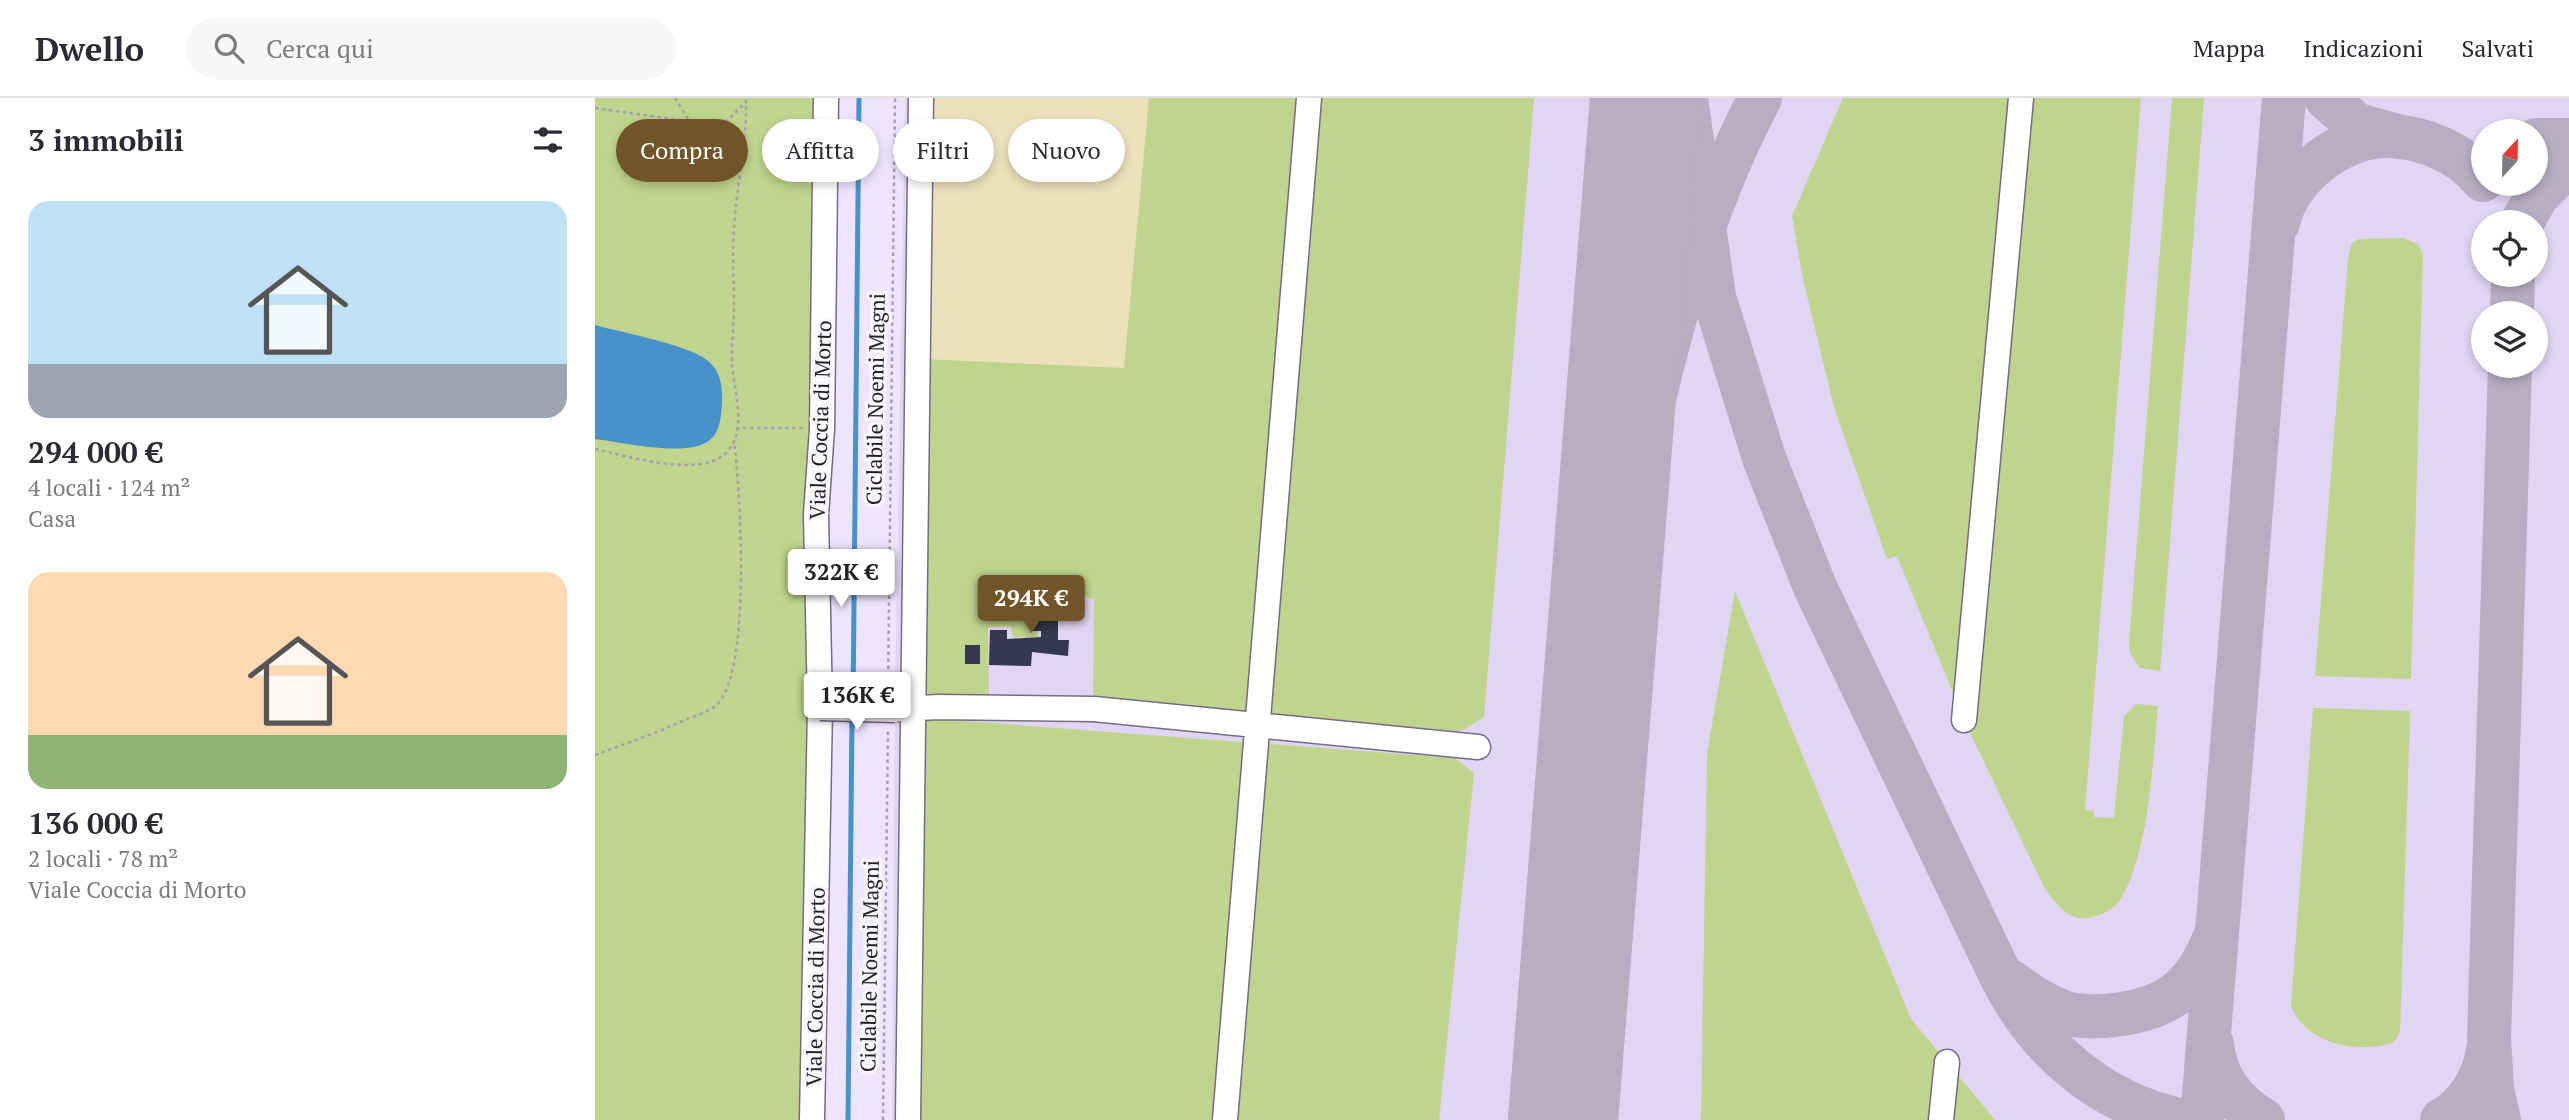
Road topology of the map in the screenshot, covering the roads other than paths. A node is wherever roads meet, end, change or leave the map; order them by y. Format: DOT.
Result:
graph roads {
  1 [pos="826,98"];
  2 [pos="921,98"];
  3 [pos="1309,98"];
  4 [pos="2021,98"];
  5 [pos="820,708"];
  6 [pos="896,711"];
  7 [pos="1964,720"];
  8 [pos="1478,747"];
  9 [pos="1947,1062"];
  10 [pos="812,1120"];
  11 [pos="908,1120"];
  12 [pos="1226,1120"];
  13 [pos="1941,1120"];
  1 -- 5 [label="street, Viale Coccia di Morto"];
  2 -- 6 [label="street"];
  3 -- 12 [label="street"];
  4 -- 7 [label="street"];
  5 -- 6 [label="street, bridge"];
  5 -- 10 [label="street, Viale Coccia di Morto"];
  6 -- 8 [label="street"];
  6 -- 11 [label="street"];
  9 -- 13 [label="street"];
}
